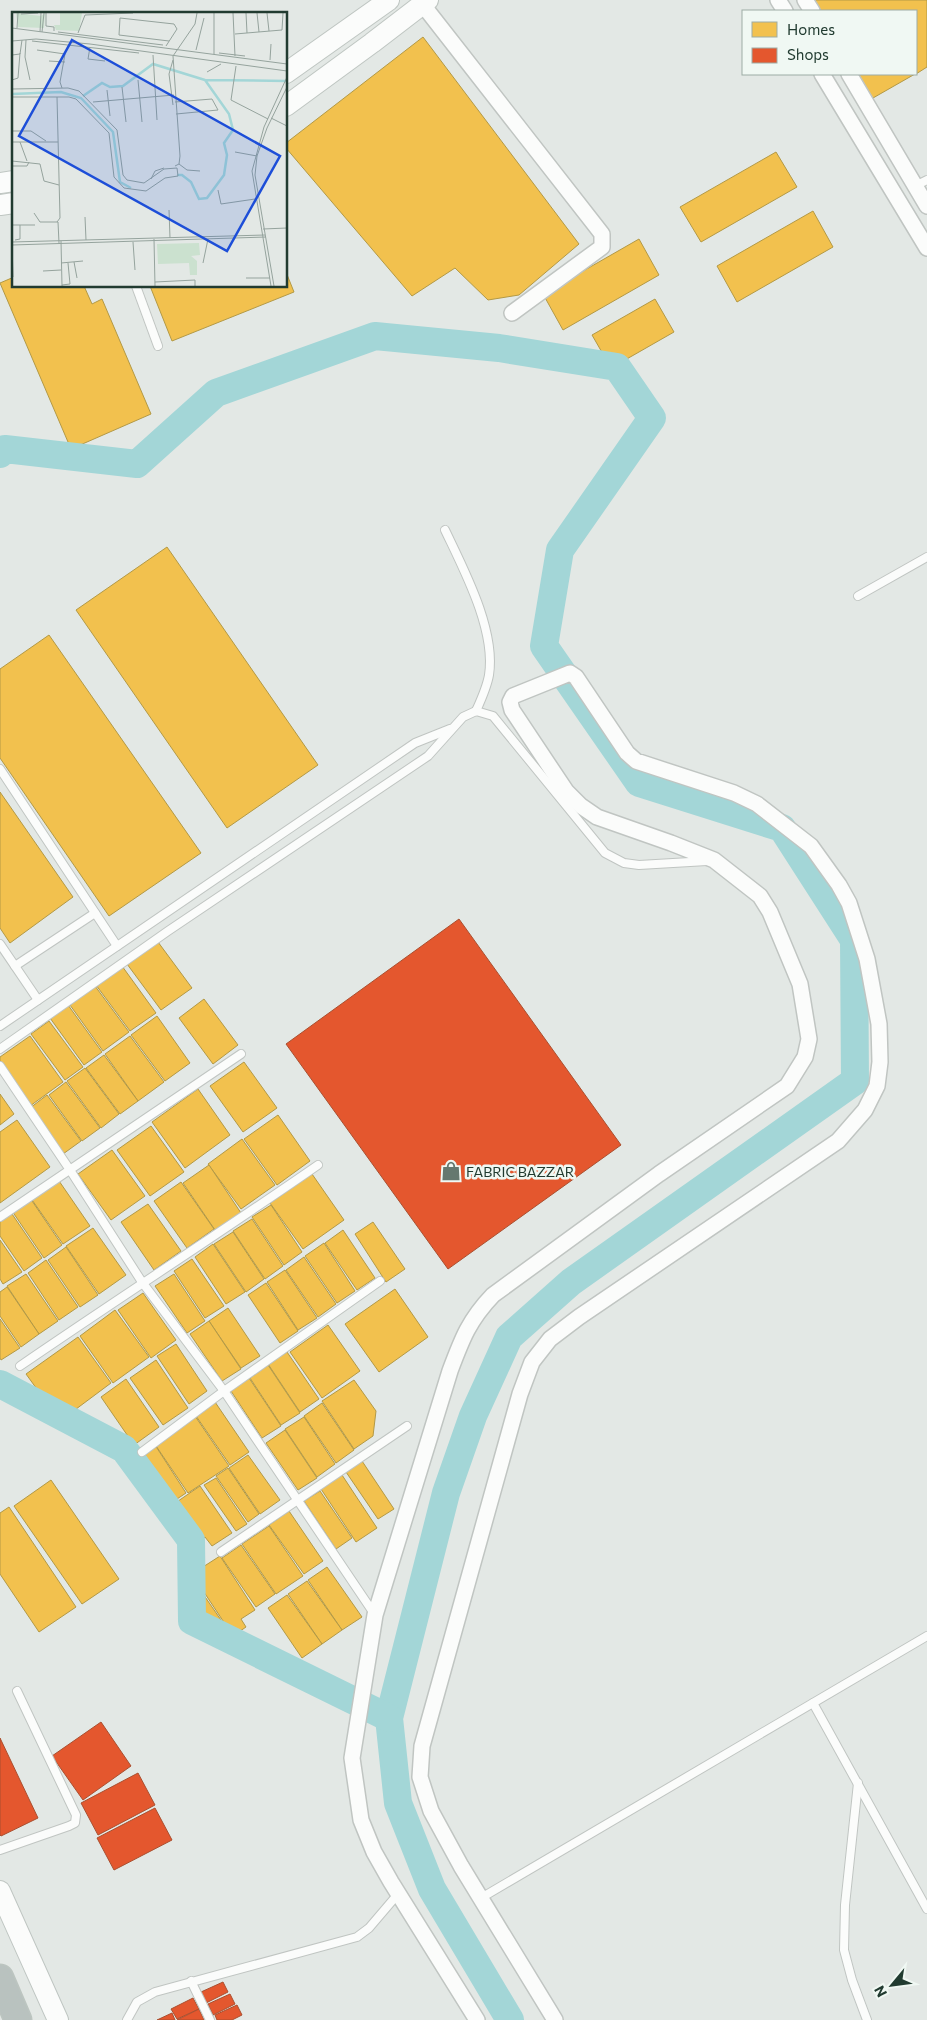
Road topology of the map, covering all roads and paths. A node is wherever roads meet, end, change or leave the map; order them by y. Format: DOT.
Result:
graph roads {
  1 [pos="389,0"];
  2 [pos="425,2"];
  3 [pos="288,72"];
  4 [pos="823,75"];
  5 [pos="850,75"];
  6 [pos="288,105"];
  7 [pos="921,183"];
  8 [pos="927,206"];
  9 [pos="927,248"];
  10 [pos="137,288"];
  11 [pos="512,313"];
  12 [pos="158,346"];
  13 [pos="446,530"];
  14 [pos="927,557"];
  15 [pos="858,596"];
  16 [pos="476,711"];
  17 [pos="452,728"];
  18 [pos="0,769"];
  19 [pos="714,860"];
  20 [pos="95,913"];
  21 [pos="0,944"];
  22 [pos="117,946"];
  23 [pos="15,966"];
  24 [pos="38,1000"];
  25 [pos="0,1026"];
  26 [pos="0,1050"];
  27 [pos="240,1054"];
  28 [pos="0,1066"];
  29 [pos="318,1165"];
  30 [pos="70,1170"];
  31 [pos="0,1217"];
  32 [pos="380,1281"];
  33 [pos="142,1282"];
  34 [pos="20,1366"];
  35 [pos="224,1390"];
  36 [pos="407,1426"];
  37 [pos="142,1452"];
  38 [pos="298,1499"];
  39 [pos="221,1552"];
  40 [pos="375,1614"];
  41 [pos="927,1636"];
  42 [pos="17,1691"];
  43 [pos="813,1703"];
  44 [pos="858,1783"];
  45 [pos="0,1850"];
  46 [pos="0,1891"];
  47 [pos="398,1894"];
  48 [pos="481,1898"];
  49 [pos="927,1909"];
  50 [pos="0,1978"];
  51 [pos="191,1981"];
  52 [pos="18,2020"];
  53 [pos="58,2020"];
  54 [pos="126,2020"];
  55 [pos="210,2020"];
  56 [pos="477,2020"];
  57 [pos="555,2020"];
  58 [pos="867,2020"];
  1 -- 3 [label="street"];
  2 -- 6 [label="street"];
  2 -- 11 [label="street"];
  4 -- 9 [label="street"];
  5 -- 7 [label="street"];
  7 -- 8 [label="street"];
  10 -- 12 [label="lane"];
  13 -- 16 [label="lane"];
  14 -- 15 [label="lane"];
  16 -- 17 [label="lane"];
  16 -- 19 [label="lane"];
  17 -- 22 [label="lane"];
  17 -- 26 [label="lane"];
  18 -- 20 [label="lane"];
  19 -- 40 [label="street"];
  19 -- 48 [label="street"];
  20 -- 22 [label="lane"];
  20 -- 23 [label="lane"];
  21 -- 23 [label="lane"];
  22 -- 24 [label="lane"];
  23 -- 24 [label="lane"];
  24 -- 25 [label="lane"];
  27 -- 30 [label="lane"];
  28 -- 30 [label="lane"];
  29 -- 33 [label="lane"];
  30 -- 31 [label="lane"];
  30 -- 33 [label="lane"];
  32 -- 35 [label="lane"];
  33 -- 34 [label="lane"];
  33 -- 35 [label="lane"];
  35 -- 37 [label="lane"];
  35 -- 38 [label="lane"];
  36 -- 38 [label="lane"];
  38 -- 39 [label="lane"];
  38 -- 40 [label="lane"];
  40 -- 47 [label="street"];
  41 -- 43 [label="lane"];
  42 -- 45 [label="lane"];
  43 -- 44 [label="lane"];
  43 -- 48 [label="lane"];
  44 -- 49 [label="lane"];
  44 -- 58 [label="lane"];
  46 -- 53 [label="street"];
  47 -- 51 [label="lane"];
  47 -- 56 [label="street"];
  48 -- 57 [label="street"];
  50 -- 52 [label="highway"];
  51 -- 54 [label="lane"];
  51 -- 55 [label="lane"];
}
